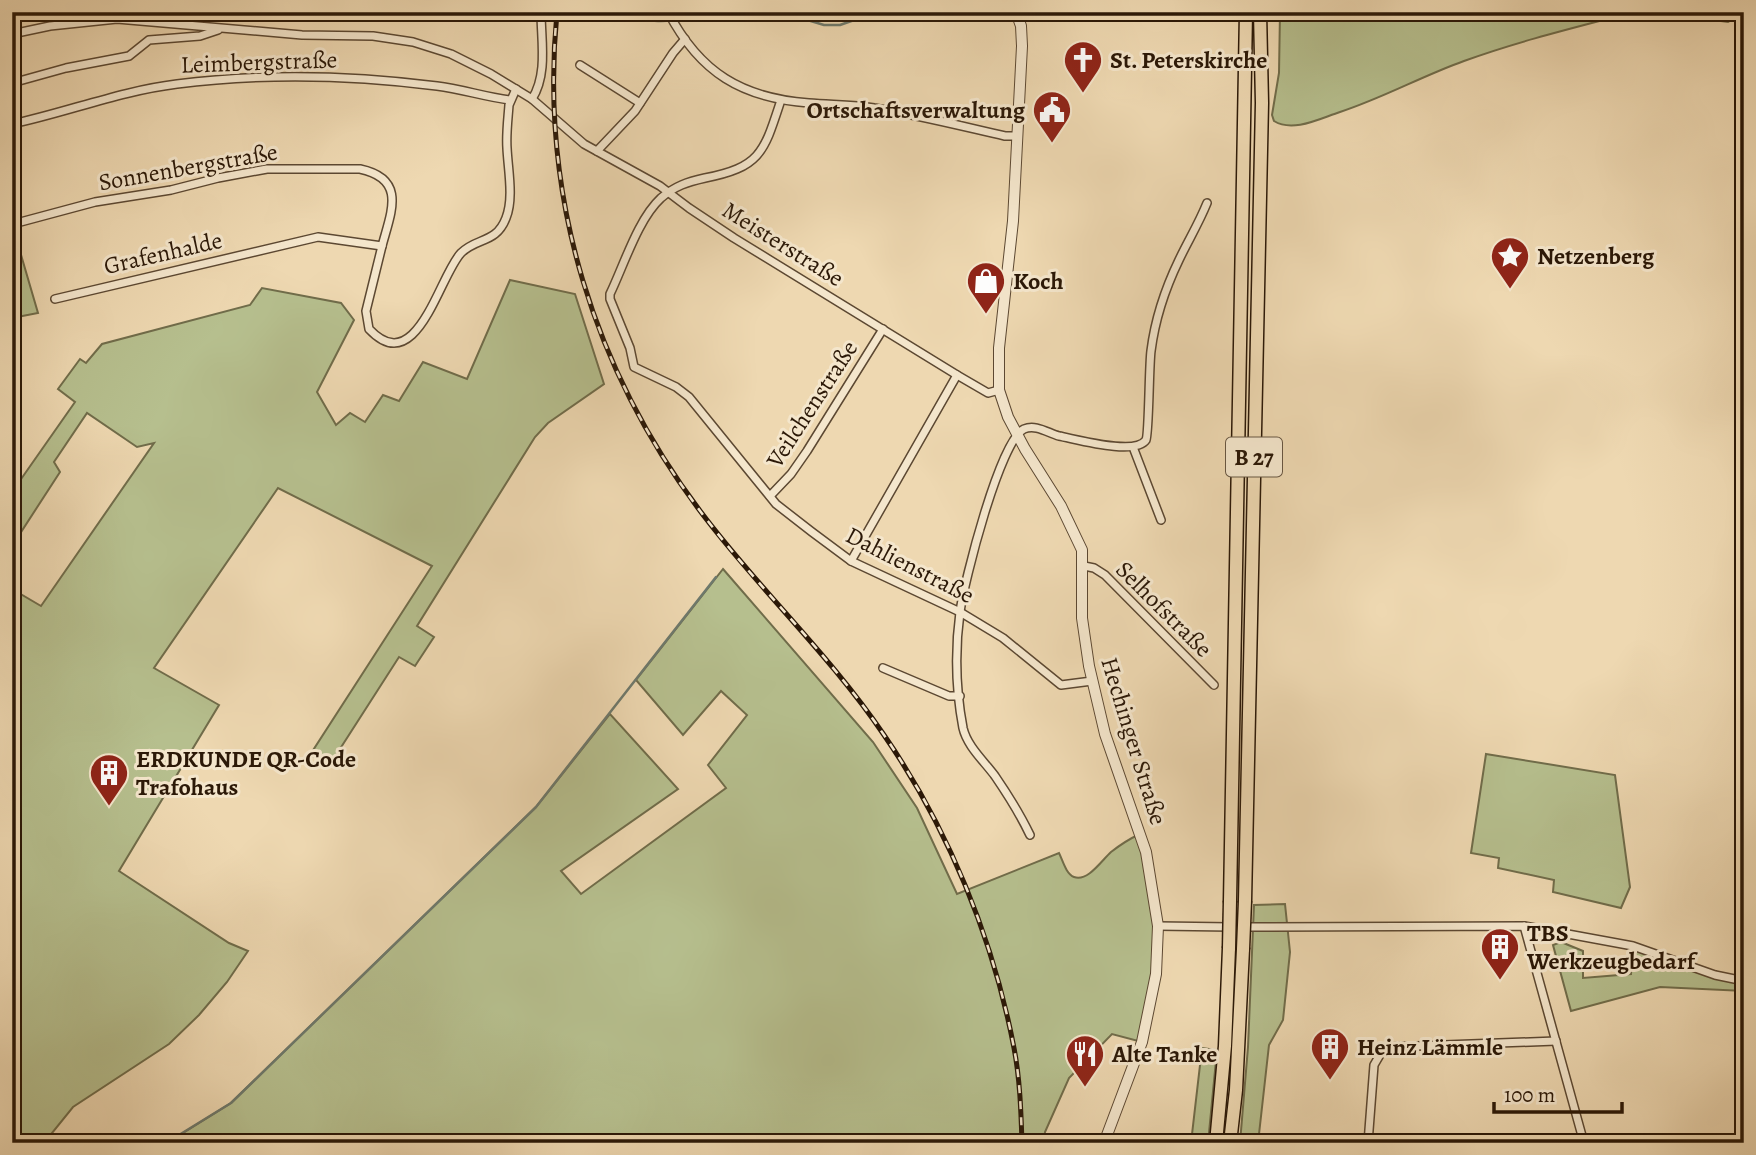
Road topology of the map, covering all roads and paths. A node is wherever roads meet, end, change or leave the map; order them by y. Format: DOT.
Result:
graph roads {
  1 [pos="541,12"];
  2 [pos="1246,12"];
  3 [pos="1260,12"];
  4 [pos="668,13"];
  5 [pos="1018,13"];
  6 [pos="220,29"];
  7 [pos="12,34"];
  8 [pos="685,39"];
  9 [pos="580,65"];
  10 [pos="12,83"];
  11 [pos="516,89"];
  12 [pos="532,99"];
  13 [pos="510,100"];
  14 [pos="781,100"];
  15 [pos="640,103"];
  16 [pos="12,124"];
  17 [pos="1017,136"];
  18 [pos="597,151"];
  19 [pos="668,192"];
  20 [pos="1207,203"];
  21 [pos="13,224"];
  22 [pos="382,246"];
  23 [pos="55,299"];
  24 [pos="883,329"];
  25 [pos="957,375"];
  26 [pos="999,390"];
  27 [pos="1017,434"];
  28 [pos="1133,447"];
  29 [pos="770,496"];
  30 [pos="1161,520"];
  31 [pos="851,561"];
  32 [pos="1084,566"];
  33 [pos="960,612"];
  34 [pos="883,668"];
  35 [pos="1092,681"];
  36 [pos="1214,685"];
  37 [pos="960,696"];
  38 [pos="1030,835"];
  39 [pos="1158,926"];
  40 [pos="1524,926"];
  41 [pos="1744,981"];
  42 [pos="1556,1041"];
  43 [pos="1104,1143"];
  44 [pos="1216,1143"];
  45 [pos="1230,1143"];
  46 [pos="1367,1143"];
  47 [pos="1584,1143"];
  1 -- 12 [label="street"];
  2 -- 44 [label="highway, B 27, bridge"];
  3 -- 45 [label="highway, B 27, bridge"];
  4 -- 8 [label="street"];
  5 -- 17 [label="street, Hechinger Straße"];
  6 -- 7 [label="street, Meisterstraße"];
  6 -- 10 [label="street"];
  6 -- 11 [label="street, Meisterstraße"];
  8 -- 14 [label="street"];
  8 -- 15 [label="street"];
  9 -- 15 [label="street"];
  11 -- 12 [label="street, Meisterstraße"];
  11 -- 13 [label="street, Sonnenbergstraße"];
  12 -- 18 [label="street, Meisterstraße"];
  13 -- 16 [label="street, Leimbergstraße"];
  13 -- 22 [label="street, Sonnenbergstraße"];
  14 -- 17 [label="street"];
  14 -- 19 [label="street"];
  15 -- 18 [label="street"];
  17 -- 26 [label="street, Hechinger Straße"];
  18 -- 19 [label="street, Meisterstraße"];
  19 -- 24 [label="street, Meisterstraße"];
  19 -- 29 [label="street, Dahlienstraße"];
  20 -- 28 [label="street"];
  21 -- 22 [label="street, Sonnenbergstraße"];
  22 -- 23 [label="street, Grafenhalde"];
  24 -- 25 [label="street, Meisterstraße"];
  24 -- 29 [label="street, Veilchenstraße"];
  25 -- 26 [label="street, Meisterstraße"];
  25 -- 31 [label="street"];
  26 -- 27 [label="street, Hechinger Straße"];
  27 -- 28 [label="street"];
  27 -- 32 [label="street, Hechinger Straße"];
  27 -- 33 [label="street"];
  28 -- 30 [label="street"];
  29 -- 31 [label="street, Dahlienstraße"];
  31 -- 33 [label="street, Dahlienstraße"];
  32 -- 35 [label="street, Hechinger Straße"];
  32 -- 36 [label="street, Selhofstraße"];
  33 -- 35 [label="street, Dahlienstraße"];
  33 -- 37 [label="street"];
  34 -- 37 [label="street"];
  35 -- 39 [label="street, Hechinger Straße"];
  37 -- 38 [label="street"];
  39 -- 40 [label="street"];
  39 -- 43 [label="street, Hechinger Straße"];
  40 -- 41 [label="street"];
  40 -- 42 [label="street"];
  42 -- 46 [label="street"];
  42 -- 47 [label="street"];
}
